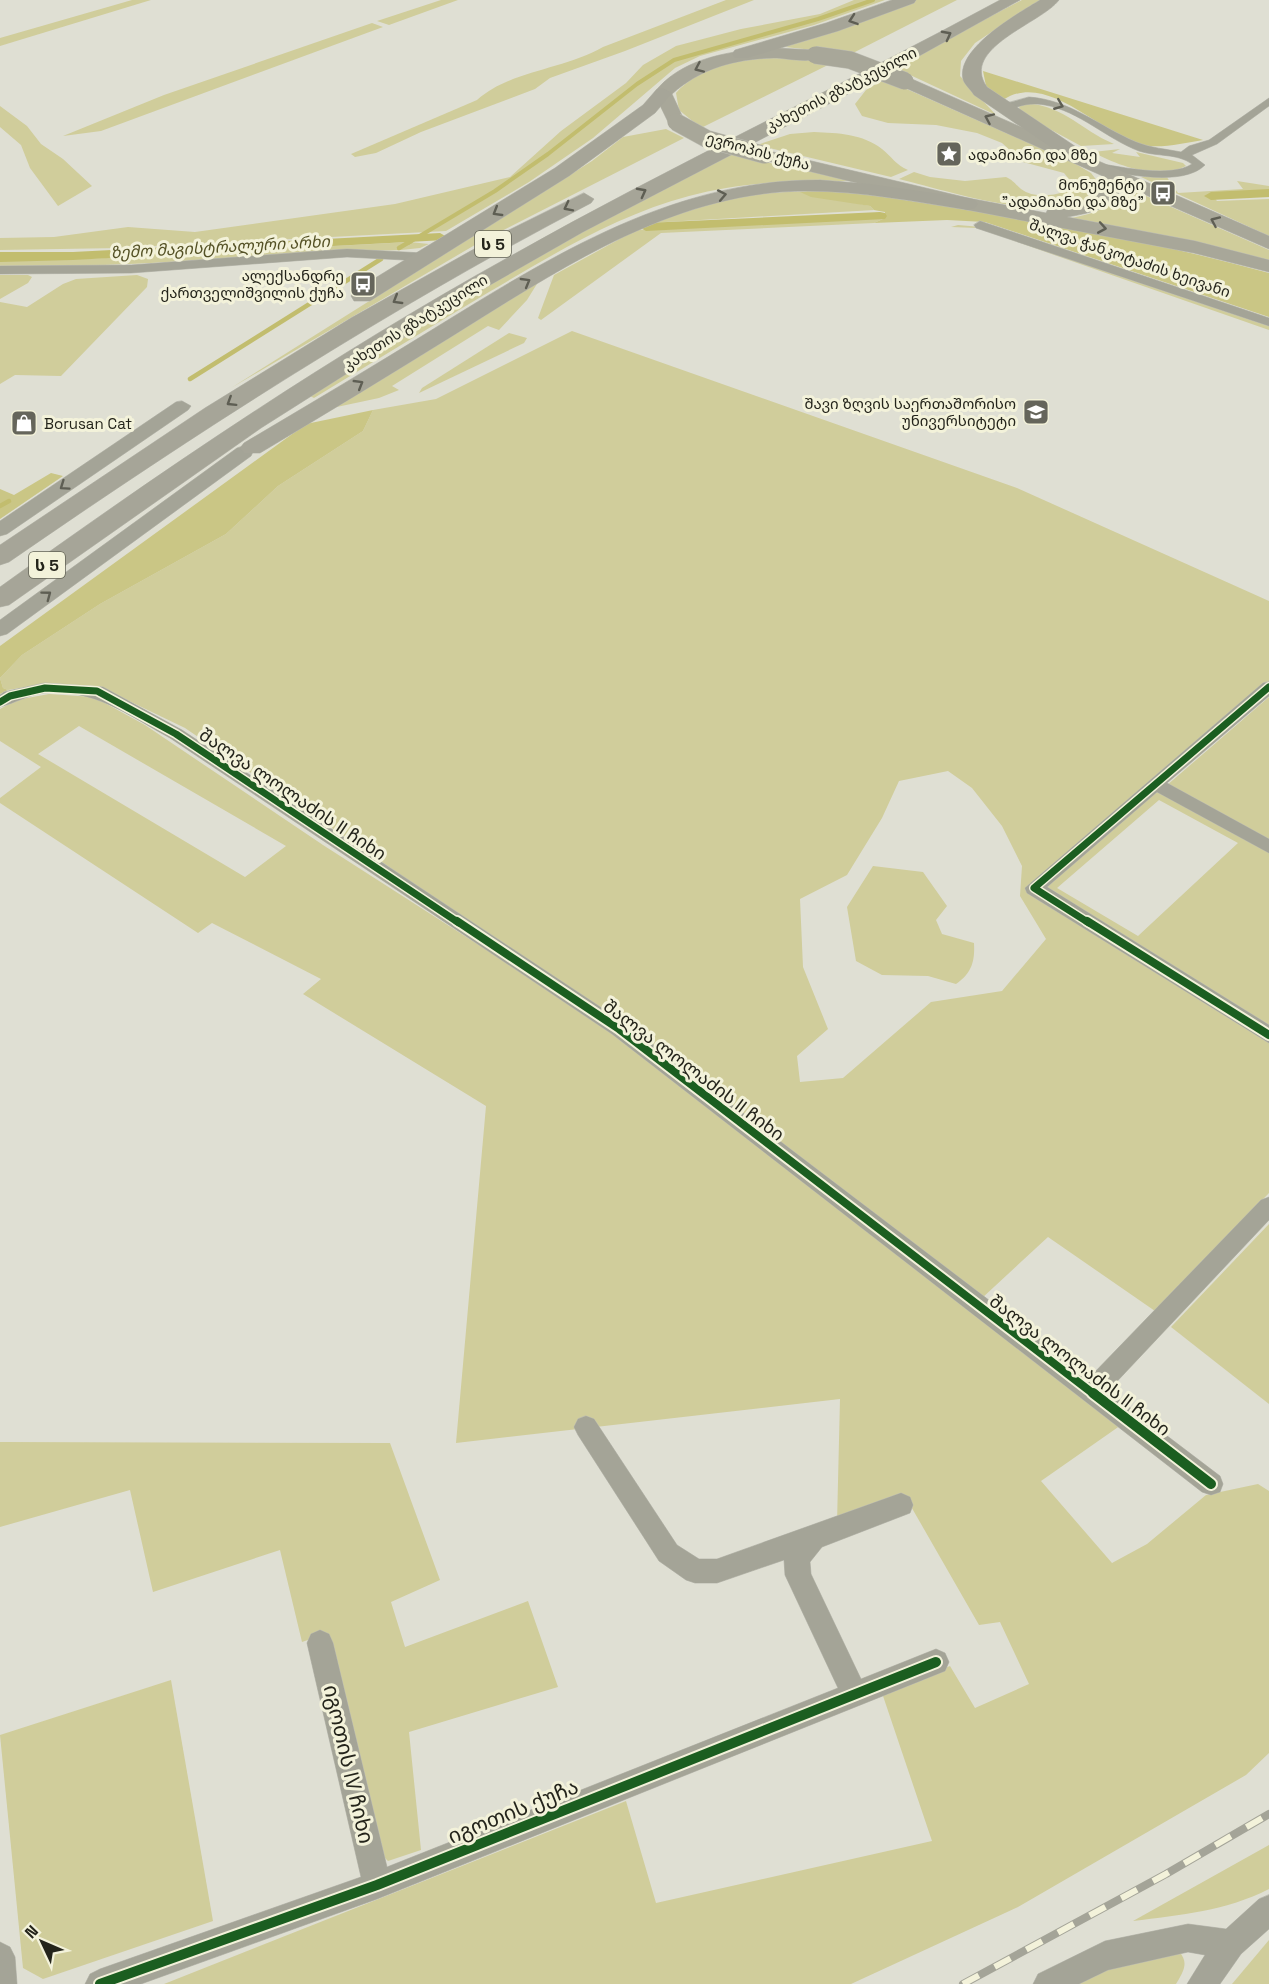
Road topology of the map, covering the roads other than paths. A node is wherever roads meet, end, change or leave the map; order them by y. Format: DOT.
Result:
graph roads {
  1 [pos="908,0"];
  2 [pos="976,0"];
  3 [pos="1012,0"];
  4 [pos="1052,0"];
  5 [pos="741,54"];
  6 [pos="663,93"];
  7 [pos="1269,101"];
  8 [pos="1011,114"];
  9 [pos="684,148"];
  10 [pos="1183,156"];
  11 [pos="1097,167"];
  12 [pos="602,189"];
  13 [pos="968,204"];
  14 [pos="1024,215"];
  15 [pos="980,225"];
  16 [pos="1269,243"];
  17 [pos="423,257"];
  18 [pos="1269,266"];
  19 [pos="0,270"];
  20 [pos="343,308"];
  21 [pos="1269,322"];
  22 [pos="192,400"];
  23 [pos="284,402"];
  24 [pos="244,452"];
  25 [pos="0,530"];
  26 [pos="93,531"];
  27 [pos="35,532"];
  28 [pos="0,557"];
  29 [pos="0,599"];
  30 [pos="0,630"];
  31 [pos="1269,687"];
  32 [pos="0,702"];
  33 [pos="1155,784"];
  34 [pos="1269,847"];
  35 [pos="1269,1035"];
  36 [pos="1269,1206"];
  37 [pos="1091,1392"];
  38 [pos="586,1427"];
  39 [pos="1211,1484"];
  40 [pos="901,1505"];
  41 [pos="813,1538"];
  42 [pos="320,1643"];
  43 [pos="936,1662"];
  44 [pos="855,1694"];
  45 [pos="377,1885"];
  46 [pos="1269,1909"];
  47 [pos="1231,1944"];
  48 [pos="0,1957"];
  49 [pos="2,1984"];
  50 [pos="100,1984"];
  51 [pos="1048,1984"];
  52 [pos="1202,1984"];
  1 -- 5 [label="highway, one-way"];
  2 -- 9 [label="highway, კახეთის გზატკეცილი"];
  23 -- 3 [label="highway, კახეთის გზატკეცილი / ს 5, one-way"];
  4 -- 8 [label="highway"];
  5 -- 6 [label="main road, one-way"];
  11 -- 5 [label="main road, one-way, bridge"];
  6 -- 13 [label="main road, ევროპის ქუჩა, bridge"];
  6 -- 17 [label="highway, one-way"];
  7 -- 10 [label="street"];
  8 -- 10 [label="street, one-way"];
  8 -- 11 [label="highway"];
  10 -- 11 [label="street"];
  11 -- 14 [label="main road"];
  16 -- 11 [label="main road, one-way"];
  12 -- 27 [label="highway, კახეთის გზატკეცილი / ს 5, one-way"];
  13 -- 14 [label="main road, ევროპის ქუჩა"];
  24 -- 13 [label="highway, one-way"];
  14 -- 18 [label="main road, ევროპის ქუჩა, one-way"];
  15 -- 21 [label="street, შალვა ჭანკოტაძის ხეივანი"];
  17 -- 19 [label="street"];
  17 -- 20 [label="highway"];
  22 -- 25 [label="street, one-way"];
  22 -- 27 [label="highway"];
  23 -- 24 [label="highway"];
  23 -- 26 [label="highway, კახეთის გზატკეცილი / ს 5"];
  24 -- 26 [label="highway"];
  30 -- 24 [label="street, one-way"];
  26 -- 29 [label="highway, კახეთის გზატკეცილი / ს 5"];
  27 -- 28 [label="highway, კახეთის გზატკეცილი / ს 5"];
  31 -- 33 [label="street"];
  32 -- 37 [label="street, შალვა ლოლაძის II ჩიხი"];
  33 -- 34 [label="street"];
  33 -- 35 [label="street"];
  36 -- 37 [label="street"];
  37 -- 39 [label="street, შალვა ლოლაძის II ჩიხი"];
  38 -- 41 [label="street"];
  40 -- 41 [label="street"];
  41 -- 44 [label="street"];
  42 -- 45 [label="street, იგოთის IV ჩიხი"];
  43 -- 44 [label="street, იგოთის ქუჩა"];
  44 -- 45 [label="street, იგოთის ქუჩა"];
  45 -- 50 [label="street, იგოთის ქუჩა"];
  46 -- 47 [label="street"];
  47 -- 51 [label="street"];
  47 -- 52 [label="street"];
  48 -- 49 [label="street"];
}
